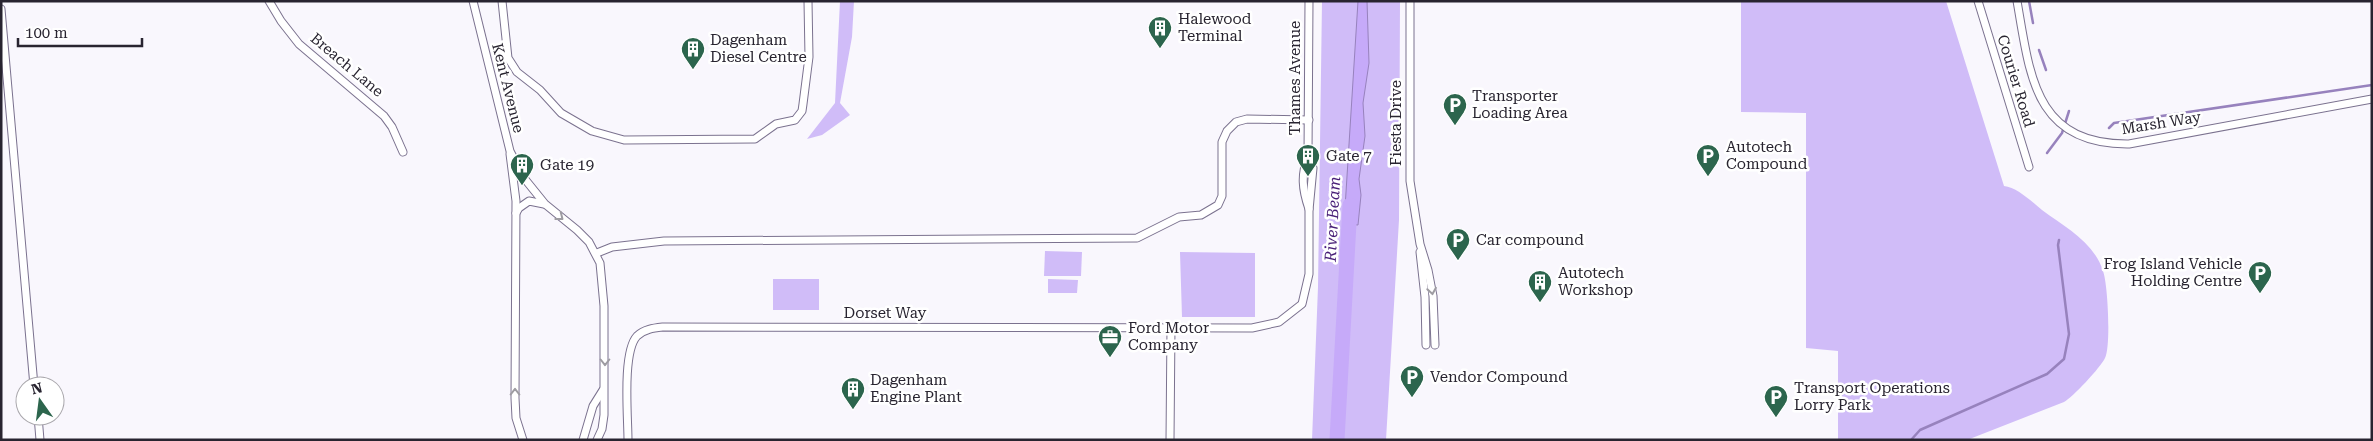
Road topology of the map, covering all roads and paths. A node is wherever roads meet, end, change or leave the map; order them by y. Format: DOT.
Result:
graph roads {
  1 [pos="269,1"];
  2 [pos="473,1"];
  3 [pos="502,1"];
  4 [pos="808,1"];
  5 [pos="1310,1"];
  6 [pos="1410,1"];
  7 [pos="1978,1"];
  8 [pos="2017,1"];
  9 [pos="1,9"];
  10 [pos="2372,99"];
  11 [pos="1309,120"];
  12 [pos="510,151"];
  13 [pos="403,152"];
  14 [pos="2030,167"];
  15 [pos="544,204"];
  16 [pos="515,219"];
  17 [pos="1420,244"];
  18 [pos="597,253"];
  19 [pos="1171,327"];
  20 [pos="1240,328"];
  21 [pos="1426,345"];
  22 [pos="1435,345"];
  23 [pos="33,376"];
  24 [pos="604,387"];
  25 [pos="39,426"];
  26 [pos="40,440"];
  27 [pos="523,440"];
  28 [pos="583,440"];
  29 [pos="597,440"];
  30 [pos="628,440"];
  31 [pos="1170,440"];
  1 -- 13 [label="street, Breach Lane"];
  2 -- 12 [label="street, Kent Avenue"];
  3 -- 4 [label="street"];
  5 -- 11 [label="street, Thames Avenue"];
  6 -- 17 [label="street, Fiesta Drive"];
  7 -- 14 [label="street, Courier Road"];
  8 -- 10 [label="street, Marsh Way"];
  9 -- 23 [label="street"];
  11 -- 18 [label="street"];
  11 -- 20 [label="street, Thames Avenue"];
  12 -- 15 [label="street, Kent Avenue"];
  12 -- 16 [label="street"];
  15 -- 16 [label="street"];
  15 -- 18 [label="street, Kent Avenue, one-way"];
  27 -- 16 [label="street, one-way"];
  17 -- 21 [label="street, Fiesta Drive"];
  17 -- 22 [label="street, Fiesta Drive, one-way"];
  18 -- 24 [label="street, Kent Avenue, one-way"];
  19 -- 20 [label="street, Dorset Way"];
  19 -- 30 [label="street, Dorset Way"];
  19 -- 31 [label="street"];
  24 -- 28 [label="street, Kent Avenue"];
  24 -- 29 [label="street, Kent Avenue"];
  25 -- 26 [label="street"];
}
